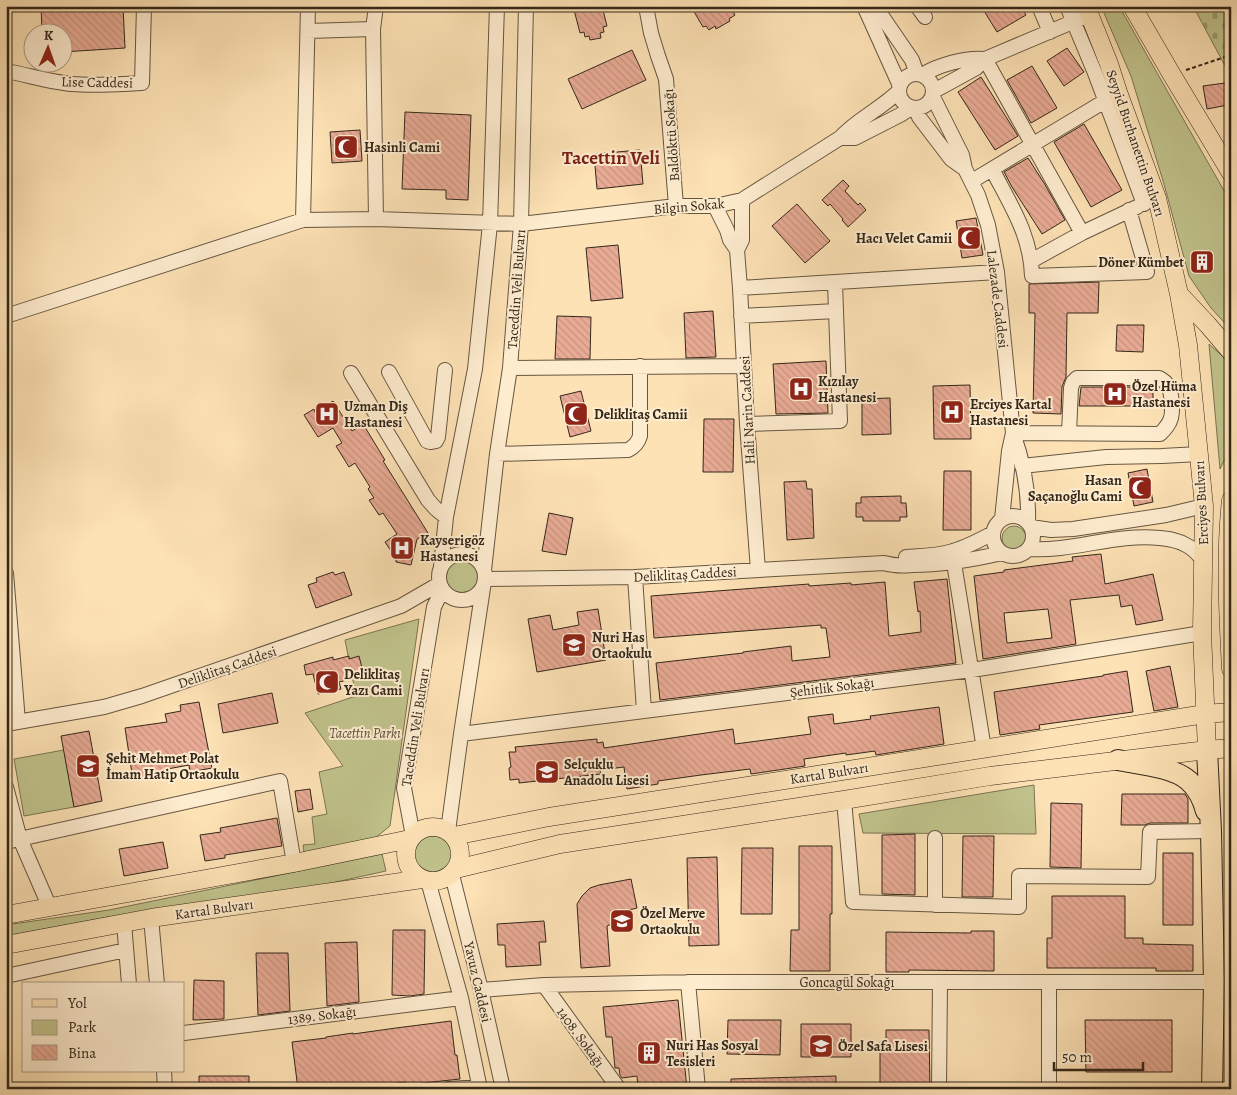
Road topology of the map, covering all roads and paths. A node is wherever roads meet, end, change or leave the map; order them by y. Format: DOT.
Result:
graph roads {
  1 [pos="144,6"];
  2 [pos="308,6"];
  3 [pos="376,6"];
  4 [pos="497,6"];
  5 [pos="526,6"];
  6 [pos="646,6"];
  7 [pos="864,6"];
  8 [pos="875,6"];
  9 [pos="1039,6"];
  10 [pos="1066,6"];
  11 [pos="1132,6"];
  12 [pos="1083,15"];
  13 [pos="372,29"];
  14 [pos="308,31"];
  15 [pos="1050,32"];
  16 [pos="1231,55"];
  17 [pos="985,59"];
  18 [pos="6,70"];
  19 [pos="919,74"];
  20 [pos="1172,75"];
  21 [pos="900,88"];
  22 [pos="933,94"];
  23 [pos="1105,101"];
  24 [pos="914,108"];
  25 [pos="840,138"];
  26 [pos="1033,145"];
  27 [pos="992,169"];
  28 [pos="1231,173"];
  29 [pos="968,175"];
  30 [pos="742,200"];
  31 [pos="1150,201"];
  32 [pos="676,206"];
  33 [pos="715,206"];
  34 [pos="1129,210"];
  35 [pos="376,219"];
  36 [pos="303,220"];
  37 [pos="490,224"];
  38 [pos="520,224"];
  39 [pos="1082,233"];
  40 [pos="737,250"];
  41 [pos="1031,261"];
  42 [pos="997,272"];
  43 [pos="834,283"];
  44 [pos="740,288"];
  45 [pos="1179,294"];
  46 [pos="836,311"];
  47 [pos="6,316"];
  48 [pos="741,316"];
  49 [pos="1231,352"];
  50 [pos="640,366"];
  51 [pos="744,366"];
  52 [pos="510,368"];
  53 [pos="445,370"];
  54 [pos="389,372"];
  55 [pos="351,373"];
  56 [pos="747,424"];
  57 [pos="1013,433"];
  58 [pos="1069,434"];
  59 [pos="497,454"];
  60 [pos="1199,454"];
  61 [pos="1022,466"];
  62 [pos="1231,500"];
  63 [pos="1204,506"];
  64 [pos="446,517"];
  65 [pos="1002,519"];
  66 [pos="1030,525"];
  67 [pos="993,533"];
  68 [pos="1029,549"];
  69 [pos="1002,553"];
  70 [pos="1203,560"];
  71 [pos="884,563"];
  72 [pos="954,563"];
  73 [pos="441,566"];
  74 [pos="758,570"];
  75 [pos="6,573"];
  76 [pos="635,576"];
  77 [pos="484,579"];
  78 [pos="441,587"];
  79 [pos="1202,633"];
  80 [pos="1231,669"];
  81 [pos="972,670"];
  82 [pos="644,711"];
  83 [pos="1231,712"];
  84 [pos="1204,714"];
  85 [pos="12,723"];
  86 [pos="461,734"];
  87 [pos="1231,748"];
  88 [pos="984,749"];
  89 [pos="1207,750"];
  90 [pos="1118,760"];
  91 [pos="6,786"];
  92 [pos="844,800"];
  93 [pos="1212,831"];
  94 [pos="451,834"];
  95 [pos="411,838"];
  96 [pos="935,838"];
  97 [pos="13,840"];
  98 [pos="294,863"];
  99 [pos="454,872"];
  100 [pos="425,880"];
  101 [pos="935,905"];
  102 [pos="50,908"];
  103 [pos="6,916"];
  104 [pos="151,918"];
  105 [pos="124,923"];
  106 [pos="6,945"];
  107 [pos="126,950"];
  108 [pos="6,976"];
  109 [pos="129,982"];
  110 [pos="157,982"];
  111 [pos="688,982"];
  112 [pos="940,982"];
  113 [pos="1049,982"];
  114 [pos="1214,982"];
  115 [pos="544,985"];
  116 [pos="481,990"];
  117 [pos="461,998"];
  118 [pos="185,1032"];
  119 [pos="164,1072"];
  120 [pos="480,1088"];
  121 [pos="165,1089"];
  122 [pos="449,1089"];
  123 [pos="503,1089"];
  124 [pos="619,1089"];
  125 [pos="698,1089"];
  126 [pos="939,1089"];
  127 [pos="1049,1089"];
  128 [pos="1212,1089"];
  1 -- 18 [label="street, Lise Caddesi"];
  2 -- 14 [label="street"];
  3 -- 13 [label="street"];
  4 -- 37 [label="street"];
  5 -- 38 [label="street, Taceddin Veli Bulvarı"];
  6 -- 32 [label="street, Baldöktü Sokağı"];
  7 -- 21 [label="street"];
  8 -- 19 [label="street"];
  9 -- 15 [label="street"];
  10 -- 12 [label="street"];
  11 -- 20 [label="main road"];
  12 -- 15 [label="street"];
  12 -- 23 [label="street"];
  12 -- 31 [label="main road, Seyyid Burhanettin Bulvarı"];
  13 -- 14 [label="street"];
  13 -- 35 [label="street"];
  14 -- 36 [label="street"];
  15 -- 17 [label="street"];
  16 -- 20 [label="path"];
  17 -- 19 [label="street"];
  17 -- 22 [label="street"];
  17 -- 26 [label="street"];
  19 -- 21 [label="street"];
  19 -- 22 [label="street"];
  20 -- 28 [label="main road"];
  21 -- 24 [label="street"];
  21 -- 25 [label="street, Bilgin Sokak"];
  22 -- 24 [label="street"];
  22 -- 29 [label="street, Lalezade Caddesi"];
  23 -- 26 [label="street"];
  23 -- 31 [label="street"];
  24 -- 25 [label="street, Bilgin Sokak"];
  24 -- 29 [label="street, Lalezade Caddesi"];
  25 -- 30 [label="street, Bilgin Sokak"];
  26 -- 27 [label="street"];
  26 -- 39 [label="street"];
  27 -- 29 [label="street"];
  27 -- 41 [label="street"];
  29 -- 42 [label="street, Lalezade Caddesi"];
  30 -- 33 [label="street, Bilgin Sokak"];
  30 -- 40 [label="street, Hali Narin Caddesi"];
  31 -- 34 [label="street"];
  31 -- 45 [label="main road, Seyyid Burhanettin Bulvarı"];
  32 -- 33 [label="street, Bilgin Sokak"];
  32 -- 38 [label="street, Bilgin Sokak"];
  33 -- 40 [label="street, Hali Narin Caddesi"];
  34 -- 39 [label="street"];
  34 -- 41 [label="street"];
  35 -- 36 [label="street, Bilgin Sokak"];
  35 -- 37 [label="street, Bilgin Sokak"];
  36 -- 47 [label="street, Bilgin Sokak"];
  37 -- 38 [label="street, Bilgin Sokak"];
  37 -- 64 [label="street"];
  38 -- 52 [label="street, Taceddin Veli Bulvarı"];
  39 -- 41 [label="street"];
  40 -- 44 [label="street, Hali Narin Caddesi"];
  42 -- 43 [label="street"];
  42 -- 57 [label="street, Lalezade Caddesi"];
  43 -- 44 [label="street"];
  43 -- 46 [label="street"];
  44 -- 48 [label="street, Hali Narin Caddesi"];
  45 -- 49 [label="main road"];
  45 -- 60 [label="main road, Erciyes Bulvarı"];
  46 -- 48 [label="street"];
  46 -- 56 [label="street"];
  48 -- 51 [label="street, Hali Narin Caddesi"];
  50 -- 51 [label="street"];
  50 -- 52 [label="street"];
  50 -- 59 [label="street"];
  51 -- 56 [label="street, Hali Narin Caddesi"];
  52 -- 59 [label="street, Taceddin Veli Bulvarı"];
  53 -- 54 [label="street"];
  55 -- 64 [label="street"];
  56 -- 74 [label="street, Hali Narin Caddesi"];
  57 -- 58 [label="street"];
  57 -- 61 [label="street, Lalezade Caddesi"];
  57 -- 65 [label="street, Lalezade Caddesi"];
  58 -- 58 [label="street"];
  59 -- 77 [label="street, Taceddin Veli Bulvarı"];
  60 -- 61 [label="street"];
  60 -- 63 [label="main road, Erciyes Bulvarı"];
  61 -- 66 [label="street, Lalezade Caddesi"];
  62 -- 80 [label="main road, Erciyes Bulvarı"];
  63 -- 66 [label="street"];
  63 -- 70 [label="main road, Erciyes Bulvarı"];
  64 -- 73 [label="street"];
  65 -- 66 [label="street"];
  65 -- 67 [label="street"];
  66 -- 68 [label="street"];
  67 -- 69 [label="street"];
  67 -- 71 [label="street, Deliklitaş Caddesi"];
  68 -- 69 [label="street"];
  68 -- 70 [label="street"];
  69 -- 72 [label="street, Deliklitaş Caddesi"];
  70 -- 79 [label="main road, Erciyes Bulvarı"];
  71 -- 72 [label="street, Deliklitaş Caddesi"];
  71 -- 74 [label="street, Deliklitaş Caddesi"];
  72 -- 81 [label="street"];
  73 -- 77 [label="street"];
  73 -- 78 [label="street"];
  74 -- 76 [label="street, Deliklitaş Caddesi"];
  75 -- 85 [label="street"];
  76 -- 77 [label="street, Deliklitaş Caddesi"];
  76 -- 82 [label="street"];
  77 -- 78 [label="street"];
  77 -- 86 [label="street, Taceddin Veli Bulvarı"];
  78 -- 85 [label="street, Deliklitaş Caddesi"];
  78 -- 95 [label="street, Taceddin Veli Bulvarı"];
  79 -- 81 [label="street, Şehitlik Sokağı"];
  79 -- 84 [label="main road, Erciyes Bulvarı"];
  81 -- 82 [label="street, Şehitlik Sokağı"];
  81 -- 88 [label="street"];
  82 -- 86 [label="street, Şehitlik Sokağı"];
  83 -- 84 [label="main road, Kartal Bulvarı"];
  84 -- 88 [label="main road, Kartal Bulvarı"];
  84 -- 89 [label="main road, Erciyes Bulvarı"];
  86 -- 94 [label="street, Taceddin Veli Bulvarı"];
  87 -- 89 [label="main road, Kartal Bulvarı"];
  88 -- 94 [label="main road, Kartal Bulvarı"];
  89 -- 90 [label="main road, Kartal Bulvarı"];
  89 -- 93 [label="highway"];
  90 -- 92 [label="main road, Kartal Bulvarı"];
  90 -- 93 [label="highway"];
  91 -- 97 [label="street"];
  92 -- 99 [label="main road, Kartal Bulvarı"];
  92 -- 101 [label="street"];
  93 -- 101 [label="street"];
  93 -- 114 [label="highway"];
  94 -- 95 [label="main road"];
  94 -- 99 [label="main road"];
  95 -- 98 [label="main road, Kartal Bulvarı"];
  95 -- 100 [label="main road"];
  96 -- 101 [label="street"];
  97 -- 98 [label="street"];
  97 -- 102 [label="street"];
  98 -- 102 [label="main road, Kartal Bulvarı"];
  99 -- 100 [label="main road"];
  99 -- 116 [label="street, Yavuz Caddesi"];
  100 -- 104 [label="main road, Kartal Bulvarı"];
  100 -- 117 [label="street, Yavuz Caddesi"];
  102 -- 103 [label="main road, Kartal Bulvarı"];
  104 -- 105 [label="main road, Kartal Bulvarı"];
  104 -- 110 [label="street"];
  105 -- 106 [label="main road, Kartal Bulvarı"];
  105 -- 107 [label="street"];
  107 -- 108 [label="street"];
  107 -- 109 [label="street"];
  111 -- 112 [label="street, Goncagül Sokağı"];
  111 -- 115 [label="street, Goncagül Sokağı"];
  111 -- 125 [label="street"];
  112 -- 113 [label="street, Goncagül Sokağı"];
  112 -- 126 [label="street"];
  113 -- 114 [label="street, Goncagül Sokağı"];
  113 -- 127 [label="street"];
  114 -- 128 [label="highway"];
  115 -- 116 [label="street, Goncagül Sokağı"];
  115 -- 124 [label="street, 1408. Sokağı"];
  116 -- 123 [label="street, Yavuz Caddesi"];
  117 -- 118 [label="street, 1389. Sokağı"];
  117 -- 120 [label="street, Yavuz Caddesi"];
  119 -- 121 [label="street"];
  120 -- 122 [label="street"];
}
